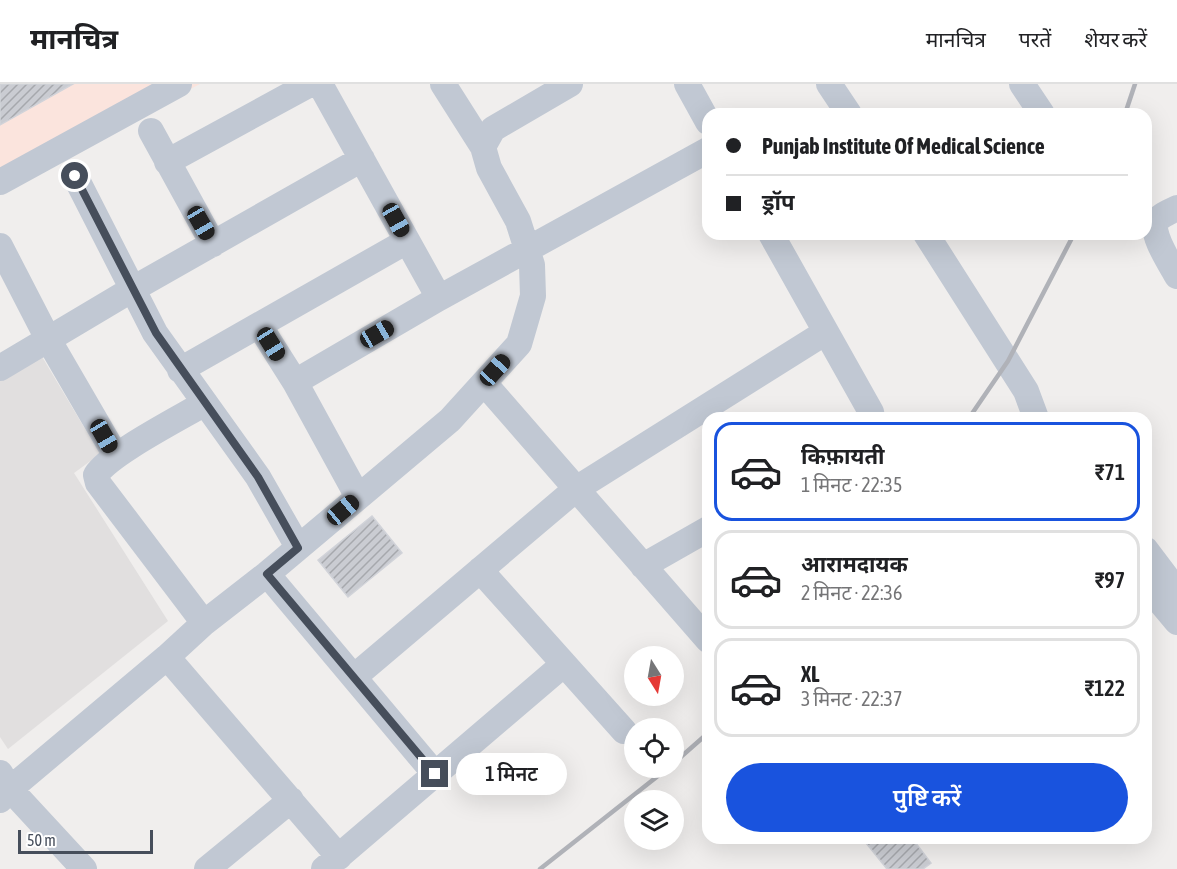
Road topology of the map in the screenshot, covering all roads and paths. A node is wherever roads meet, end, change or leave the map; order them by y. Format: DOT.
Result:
graph roads {
  1 [pos="179,84"];
  2 [pos="310,84"];
  3 [pos="320,84"];
  4 [pos="443,84"];
  5 [pos="569,84"];
  6 [pos="687,84"];
  7 [pos="829,84"];
  8 [pos="1022,84"];
  9 [pos="845,108"];
  10 [pos="1038,108"];
  11 [pos="702,111"];
  12 [pos="151,131"];
  13 [pos="483,147"];
  14 [pos="702,153"];
  15 [pos="363,159"];
  16 [pos="167,162"];
  17 [pos="75,176"];
  18 [pos="0,182"];
  19 [pos="1177,208"];
  20 [pos="774,240"];
  21 [pos="930,240"];
  22 [pos="407,241"];
  23 [pos="213,244"];
  24 [pos="0,246"];
  25 [pos="527,250"];
  26 [pos="1177,276"];
  27 [pos="131,290"];
  28 [pos="439,298"];
  29 [pos="259,325"];
  30 [pos="826,332"];
  31 [pos="48,339"];
  32 [pos="0,368"];
  33 [pos="180,370"];
  34 [pos="295,382"];
  35 [pos="484,383"];
  36 [pos="1026,391"];
  37 [pos="205,403"];
  38 [pos="871,412"];
  39 [pos="1034,412"];
  40 [pos="1049,412"];
  41 [pos="116,456"];
  42 [pos="576,489"];
  43 [pos="358,497"];
  44 [pos="702,532"];
  45 [pos="298,548"];
  46 [pos="1152,558"];
  47 [pos="644,566"];
  48 [pos="480,570"];
  49 [pos="267,574"];
  50 [pos="1177,591"];
  51 [pos="1152,592"];
  52 [pos="1177,622"];
  53 [pos="204,623"];
  54 [pos="702,633"];
  55 [pos="167,657"];
  56 [pos="564,664"];
  57 [pos="354,677"];
  58 [pos="624,731"];
  59 [pos="435,774"];
  60 [pos="3,787"];
  61 [pos="291,800"];
  62 [pos="331,863"];
  63 [pos="84,869"];
  64 [pos="207,869"];
  1 -- 18 [label="street"];
  2 -- 16 [label="street"];
  3 -- 15 [label="street"];
  4 -- 13 [label="street"];
  5 -- 13 [label="street"];
  6 -- 11 [label="street"];
  7 -- 9 [label="street"];
  8 -- 10 [label="street"];
  12 -- 16 [label="street"];
  13 -- 25 [label="street"];
  14 -- 25 [label="street"];
  15 -- 22 [label="street"];
  15 -- 23 [label="street"];
  16 -- 23 [label="street"];
  17 -- 27 [label="street"];
  19 -- 26 [label="street"];
  20 -- 30 [label="street"];
  21 -- 36 [label="street"];
  22 -- 28 [label="street"];
  22 -- 29 [label="street"];
  23 -- 27 [label="street"];
  24 -- 31 [label="street"];
  25 -- 28 [label="street"];
  25 -- 35 [label="street"];
  27 -- 31 [label="street"];
  27 -- 33 [label="street"];
  28 -- 34 [label="street"];
  29 -- 33 [label="street"];
  29 -- 34 [label="street"];
  30 -- 38 [label="street"];
  30 -- 42 [label="street"];
  31 -- 32 [label="street"];
  31 -- 41 [label="street"];
  33 -- 37 [label="street"];
  34 -- 43 [label="street"];
  35 -- 42 [label="street"];
  35 -- 43 [label="street"];
  36 -- 39 [label="street"];
  36 -- 40 [label="street"];
  37 -- 41 [label="street"];
  37 -- 45 [label="street"];
  41 -- 53 [label="street"];
  42 -- 47 [label="street"];
  42 -- 48 [label="street"];
  43 -- 45 [label="street"];
  44 -- 47 [label="street"];
  45 -- 49 [label="street"];
  46 -- 50 [label="street"];
  47 -- 54 [label="street"];
  48 -- 56 [label="street"];
  48 -- 57 [label="street"];
  49 -- 53 [label="street"];
  49 -- 57 [label="street"];
  51 -- 52 [label="street"];
  53 -- 55 [label="street"];
  55 -- 60 [label="street"];
  55 -- 61 [label="street"];
  56 -- 58 [label="street"];
  56 -- 59 [label="street"];
  57 -- 59 [label="street"];
  59 -- 62 [label="street"];
  60 -- 63 [label="street"];
  61 -- 62 [label="street"];
  61 -- 64 [label="street"];
}
